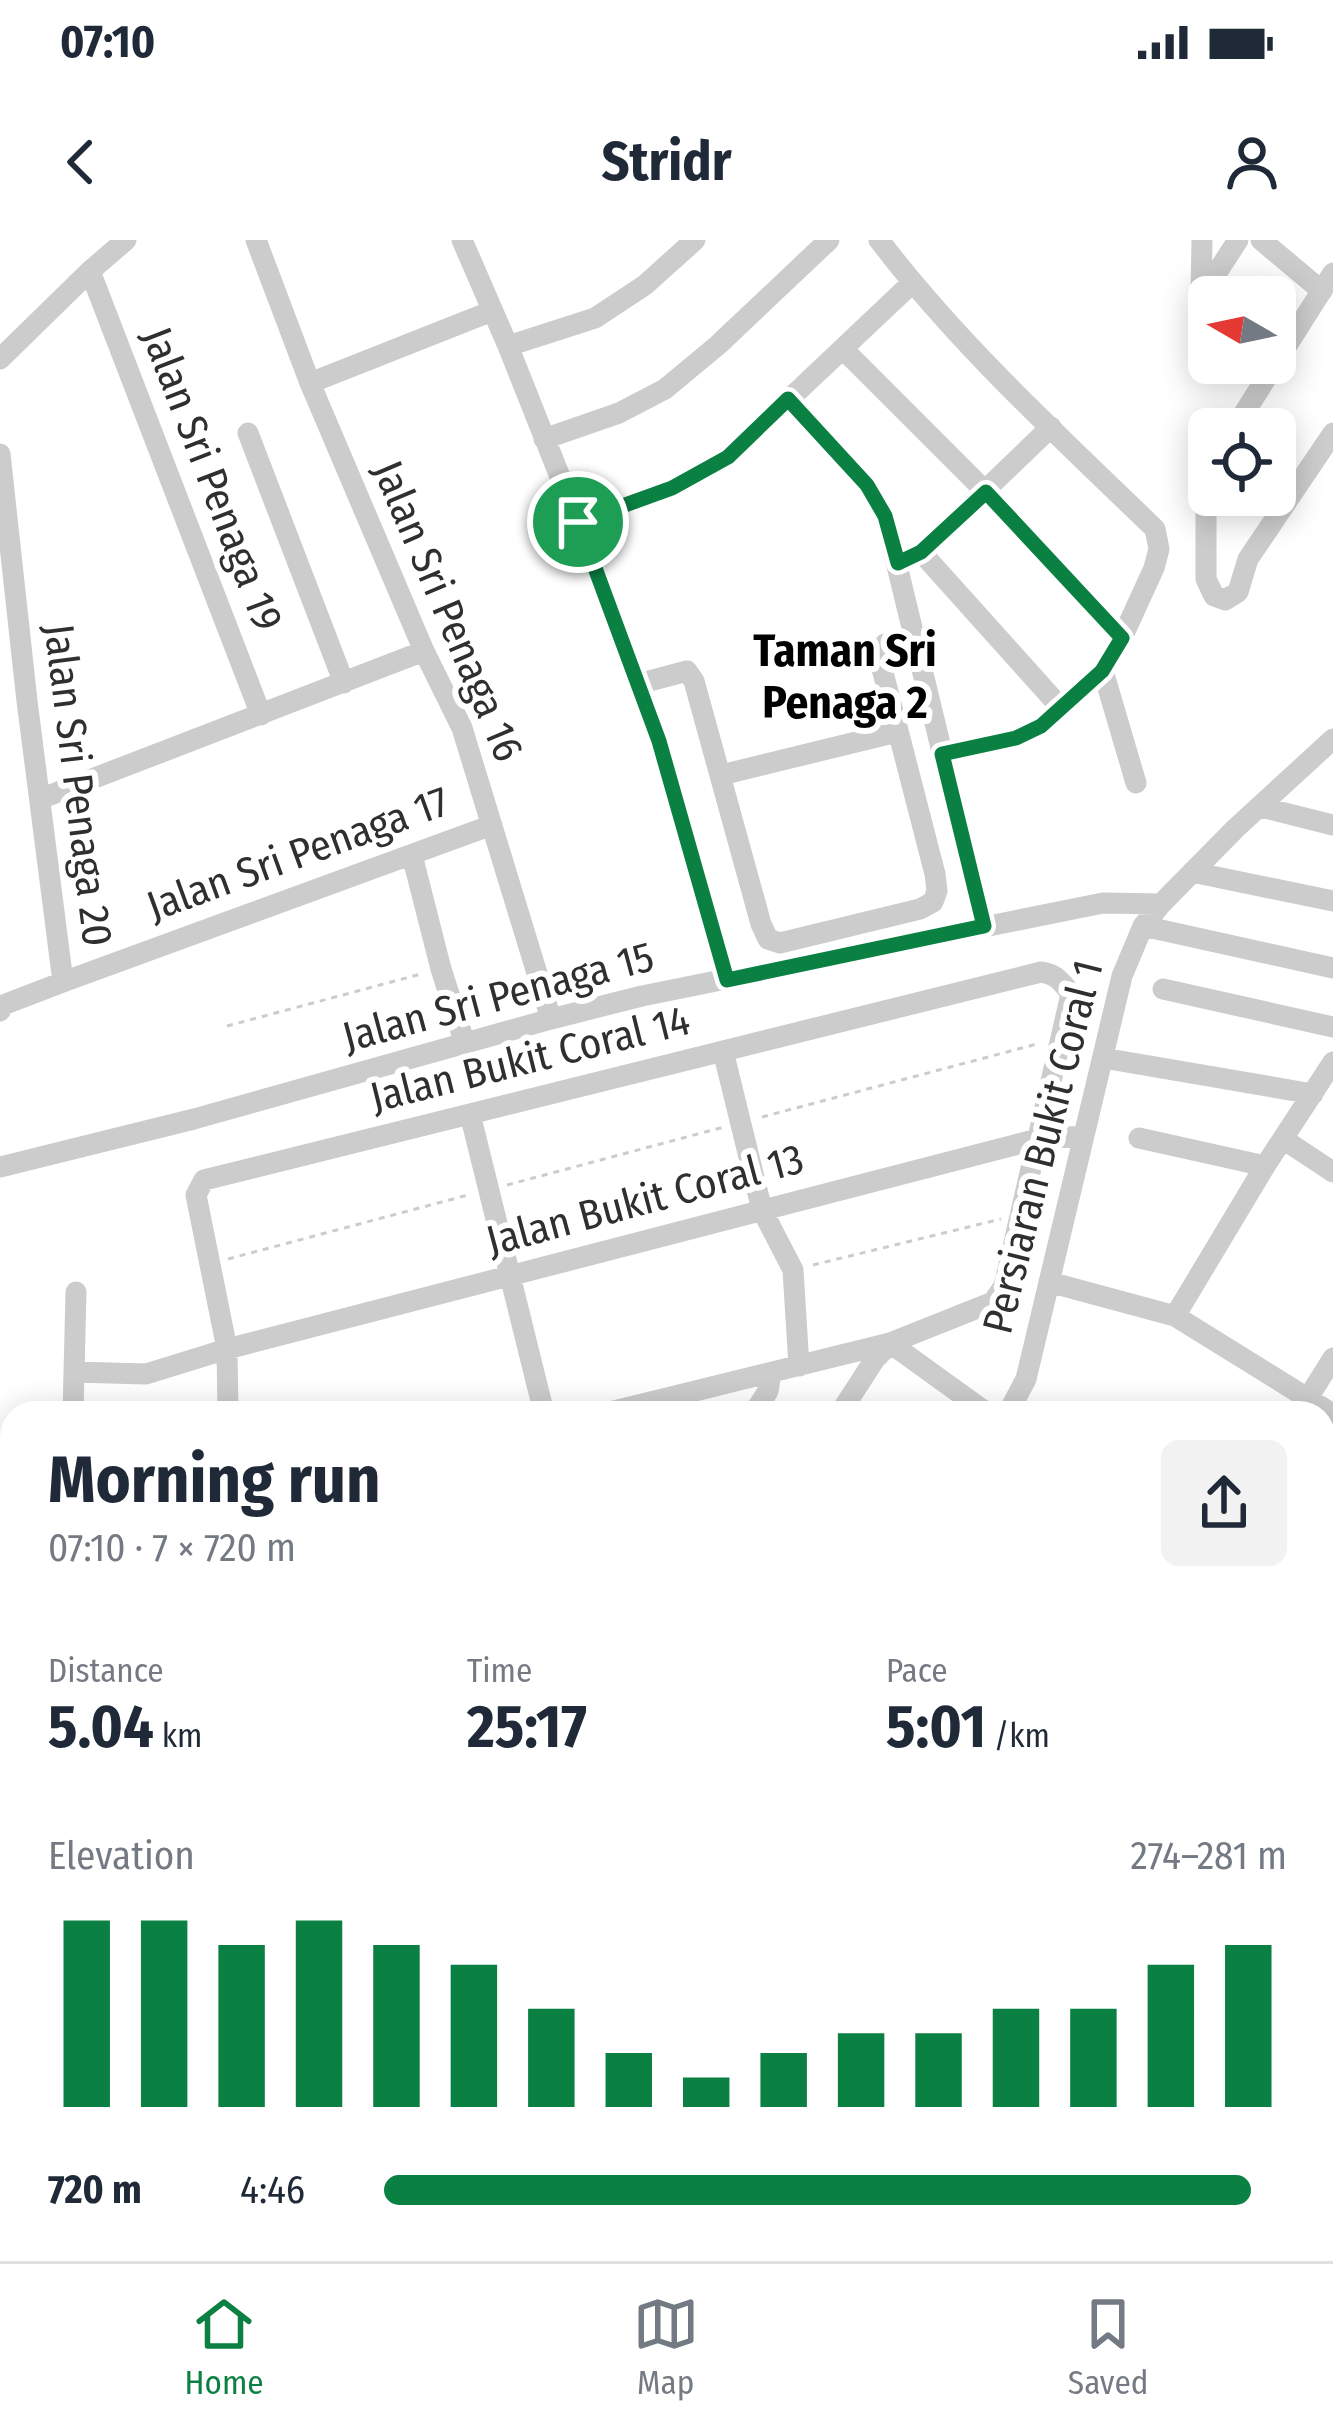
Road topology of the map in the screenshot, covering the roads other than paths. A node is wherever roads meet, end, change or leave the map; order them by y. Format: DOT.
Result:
graph roads {
  1 [pos="126,240"];
  2 [pos="256,240"];
  3 [pos="462,240"];
  4 [pos="694,240"];
  5 [pos="830,240"];
  6 [pos="879,240"];
  7 [pos="1202,240"];
  8 [pos="1238,240"];
  9 [pos="1261,240"];
  10 [pos="90,271"];
  11 [pos="1327,282"];
  12 [pos="912,283"];
  13 [pos="492,311"];
  14 [pos="508,346"];
  15 [pos="843,349"];
  16 [pos="0,358"];
  17 [pos="310,383"];
  18 [pos="788,399"];
  19 [pos="1247,408"];
  20 [pos="1051,427"];
  21 [pos="248,433"];
  22 [pos="1333,433"];
  23 [pos="544,439"];
  24 [pos="0,454"];
  25 [pos="1296,488"];
  26 [pos="986,492"];
  27 [pos="1206,516"];
  28 [pos="1277,516"];
  29 [pos="578,522"];
  30 [pos="921,552"];
  31 [pos="898,563"];
  32 [pos="915,637"];
  33 [pos="1122,638"];
  34 [pos="424,651"];
  35 [pos="1102,671"];
  36 [pos="344,683"];
  37 [pos="638,684"];
  38 [pos="1062,709"];
  39 [pos="261,716"];
  40 [pos="897,732"];
  41 [pos="1333,740"];
  42 [pos="942,754"];
  43 [pos="722,775"];
  44 [pos="1136,783"];
  45 [pos="40,800"];
  46 [pos="1261,807"];
  47 [pos="492,825"];
  48 [pos="1333,825"];
  49 [pos="412,855"];
  50 [pos="1192,872"];
  51 [pos="938,891"];
  52 [pos="1333,901"];
  53 [pos="1162,904"];
  54 [pos="983,920"];
  55 [pos="1143,926"];
  56 [pos="1333,968"];
  57 [pos="727,980"];
  58 [pos="63,982"];
  59 [pos="1163,989"];
  60 [pos="0,1011"];
  61 [pos="551,1019"];
  62 [pos="1333,1027"];
  63 [pos="465,1044"];
  64 [pos="724,1051"];
  65 [pos="1103,1058"];
  66 [pos="1333,1062"];
  67 [pos="1312,1094"];
  68 [pos="470,1114"];
  69 [pos="1084,1136"];
  70 [pos="1139,1138"];
  71 [pos="1038,1139"];
  72 [pos="1283,1139"];
  73 [pos="0,1164"];
  74 [pos="1265,1166"];
  75 [pos="1333,1172"];
  76 [pos="762,1210"];
  77 [pos="511,1276"];
  78 [pos="1049,1282"];
  79 [pos="76,1292"];
  80 [pos="1174,1316"];
  81 [pos="890,1343"];
  82 [pos="227,1349"];
  83 [pos="1333,1358"];
  84 [pos="799,1366"];
  85 [pos="74,1372"];
  86 [pos="771,1373"];
  87 [pos="1308,1398"];
  88 [pos="73,1401"];
  89 [pos="228,1401"];
  90 [pos="541,1401"];
  91 [pos="656,1401"];
  92 [pos="761,1401"];
  93 [pos="848,1401"];
  94 [pos="952,1401"];
  95 [pos="1014,1401"];
  96 [pos="1313,1401"];
  1 -- 10 [label="street"];
  2 -- 17 [label="street, Jalan Sri Penaga 16"];
  3 -- 13 [label="street"];
  4 -- 14 [label="street"];
  5 -- 23 [label="street"];
  6 -- 12 [label="street"];
  7 -- 8 [label="street"];
  9 -- 11 [label="street"];
  10 -- 16 [label="street"];
  10 -- 39 [label="street, Jalan Sri Penaga 19"];
  11 -- 19 [label="street"];
  12 -- 15 [label="street"];
  12 -- 20 [label="street"];
  13 -- 14 [label="street"];
  13 -- 17 [label="street"];
  14 -- 23 [label="street"];
  15 -- 18 [label="street"];
  15 -- 26 [label="street"];
  17 -- 34 [label="street, Jalan Sri Penaga 16"];
  18 -- 29 [label="street"];
  18 -- 31 [label="street"];
  20 -- 26 [label="street"];
  20 -- 33 [label="street"];
  21 -- 36 [label="street"];
  22 -- 25 [label="street"];
  23 -- 29 [label="street"];
  24 -- 45 [label="street, Jalan Sri Penaga 20"];
  26 -- 30 [label="street"];
  26 -- 33 [label="street"];
  27 -- 28 [label="street"];
  29 -- 37 [label="street"];
  30 -- 31 [label="street"];
  30 -- 38 [label="street"];
  31 -- 32 [label="street"];
  32 -- 40 [label="street"];
  32 -- 42 [label="street"];
  33 -- 35 [label="street"];
  34 -- 36 [label="street"];
  34 -- 47 [label="street, Jalan Sri Penaga 16"];
  35 -- 38 [label="street"];
  35 -- 44 [label="street"];
  36 -- 39 [label="street"];
  37 -- 43 [label="street"];
  37 -- 57 [label="street"];
  38 -- 42 [label="street"];
  39 -- 45 [label="street"];
  40 -- 43 [label="street"];
  40 -- 51 [label="street"];
  41 -- 46 [label="street, Persiaran Bukit Coral 1"];
  42 -- 54 [label="street"];
  43 -- 51 [label="street"];
  45 -- 58 [label="street, Jalan Sri Penaga 20"];
  46 -- 48 [label="street"];
  46 -- 50 [label="street, Persiaran Bukit Coral 1"];
  47 -- 49 [label="street, Jalan Sri Penaga 17"];
  47 -- 61 [label="street, Jalan Sri Penaga 16"];
  49 -- 58 [label="street, Jalan Sri Penaga 17"];
  49 -- 63 [label="street"];
  50 -- 52 [label="street"];
  50 -- 53 [label="street, Persiaran Bukit Coral 1"];
  51 -- 54 [label="street"];
  53 -- 54 [label="street, Jalan Sri Penaga 15"];
  53 -- 55 [label="street, Persiaran Bukit Coral 1"];
  54 -- 57 [label="street, Jalan Sri Penaga 15"];
  55 -- 56 [label="street"];
  55 -- 65 [label="street, Persiaran Bukit Coral 1"];
  57 -- 61 [label="street, Jalan Sri Penaga 15"];
  58 -- 60 [label="street, Jalan Sri Penaga 17"];
  59 -- 62 [label="street"];
  61 -- 63 [label="street, Jalan Sri Penaga 15"];
  63 -- 73 [label="street, Jalan Sri Penaga 15"];
  64 -- 68 [label="street, Jalan Bukit Coral 14"];
  64 -- 71 [label="street, Jalan Bukit Coral 14"];
  64 -- 76 [label="street"];
  65 -- 67 [label="street"];
  65 -- 69 [label="street, Persiaran Bukit Coral 1"];
  66 -- 67 [label="street"];
  67 -- 72 [label="street"];
  68 -- 77 [label="street"];
  68 -- 82 [label="street, Jalan Bukit Coral 14"];
  69 -- 71 [label="street, Jalan Bukit Coral 13"];
  69 -- 78 [label="street, Persiaran Bukit Coral 1"];
  70 -- 74 [label="street"];
  71 -- 76 [label="street, Jalan Bukit Coral 13"];
  71 -- 81 [label="street, Jalan Bukit Coral 14"];
  72 -- 74 [label="street"];
  72 -- 75 [label="street"];
  74 -- 80 [label="street"];
  76 -- 77 [label="street, Jalan Bukit Coral 13"];
  76 -- 84 [label="street"];
  77 -- 82 [label="street, Jalan Bukit Coral 13"];
  77 -- 90 [label="street"];
  78 -- 80 [label="street"];
  78 -- 95 [label="street, Persiaran Bukit Coral 1"];
  79 -- 85 [label="street"];
  80 -- 87 [label="street"];
  81 -- 84 [label="street"];
  81 -- 93 [label="street"];
  81 -- 94 [label="street"];
  82 -- 85 [label="street, Jalan Bukit Coral 13"];
  82 -- 89 [label="street"];
  83 -- 87 [label="street"];
  84 -- 86 [label="street"];
  85 -- 88 [label="street"];
  86 -- 91 [label="street"];
  86 -- 92 [label="street"];
  87 -- 96 [label="street"];
}
